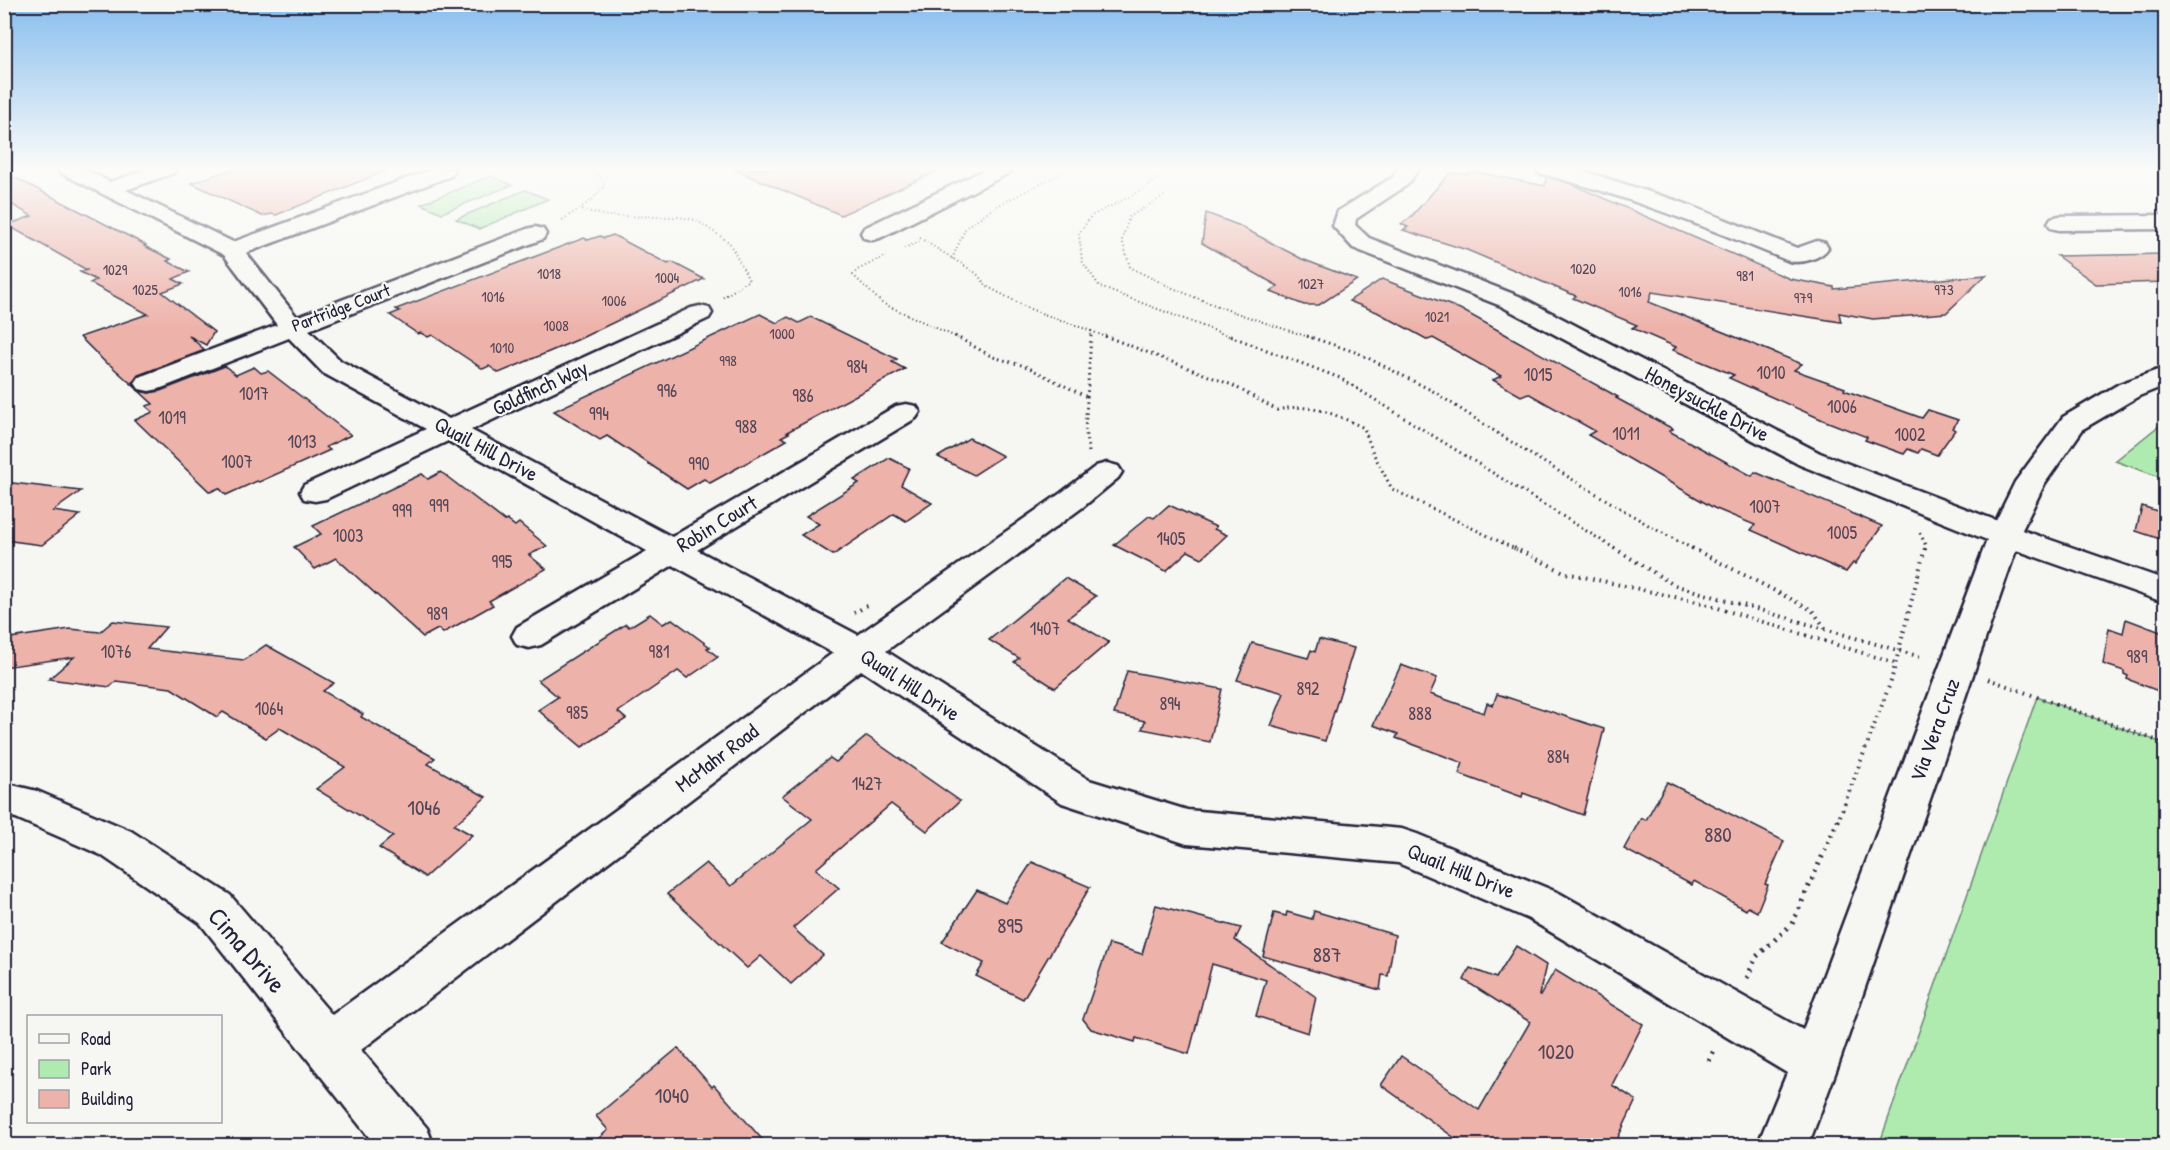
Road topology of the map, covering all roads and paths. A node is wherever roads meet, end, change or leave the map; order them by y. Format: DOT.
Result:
graph roads {
  1 [pos="176,223"];
  2 [pos="306,223"];
  3 [pos="557,223"];
  4 [pos="700,223"];
  5 [pos="893,223"];
  6 [pos="972,223"];
  7 [pos="1087,223"];
  8 [pos="1127,223"];
  9 [pos="1345,223"];
  10 [pos="1713,223"];
  11 [pos="2059,223"];
  12 [pos="2095,223"];
  13 [pos="872,233"];
  14 [pos="534,234"];
  15 [pos="923,234"];
  16 [pos="923,241"];
  17 [pos="1816,248"];
  18 [pos="232,250"];
  19 [pos="901,250"];
  20 [pos="890,254"];
  21 [pos="952,259"];
  22 [pos="700,313"];
  23 [pos="292,327"];
  24 [pos="1091,331"];
  25 [pos="2166,375"];
  26 [pos="149,383"];
  27 [pos="1087,397"];
  28 [pos="906,412"];
  29 [pos="450,430"];
  30 [pos="1099,465"];
  31 [pos="315,492"];
  32 [pos="1927,505"];
  33 [pos="2005,535"];
  34 [pos="674,550"];
  35 [pos="2166,592"];
  36 [pos="874,603"];
  37 [pos="1827,630"];
  38 [pos="825,633"];
  39 [pos="529,636"];
  40 [pos="1898,651"];
  41 [pos="860,652"];
  42 [pos="1895,663"];
  43 [pos="1958,668"];
  44 [pos="2166,744"];
  45 [pos="4,799"];
  46 [pos="1730,1014"];
  47 [pos="328,1046"];
  48 [pos="1709,1061"];
  49 [pos="1815,1063"];
  50 [pos="409,1146"];
  51 [pos="1782,1146"];
  1 -- 18 [label="street, Quail Hill Drive"];
  2 -- 18 [label="street"];
  3 -- 14 [label="path"];
  4 -- 22 [label="path"];
  5 -- 13 [label="street"];
  6 -- 21 [label="path"];
  7 -- 37 [label="path"];
  8 -- 37 [label="path"];
  9 -- 32 [label="street, Honeysuckle Drive"];
  10 -- 17 [label="street"];
  11 -- 12 [label="street"];
  14 -- 23 [label="street, Partridge Court"];
  15 -- 16 [label="path"];
  16 -- 19 [label="path"];
  16 -- 21 [label="path"];
  18 -- 23 [label="street, Quail Hill Drive"];
  20 -- 27 [label="path"];
  21 -- 24 [label="path"];
  22 -- 29 [label="street, Goldfinch Way"];
  23 -- 26 [label="street, Partridge Court"];
  23 -- 29 [label="street, Quail Hill Drive"];
  24 -- 27 [label="path"];
  24 -- 42 [label="path"];
  25 -- 33 [label="street, Via Vera Cruz"];
  27 -- 30 [label="path"];
  28 -- 34 [label="street, Robin Court"];
  29 -- 31 [label="street, Goldfinch Way"];
  29 -- 34 [label="street, Quail Hill Drive"];
  30 -- 41 [label="street, McMahr Road"];
  32 -- 33 [label="street, Honeysuckle Drive"];
  32 -- 40 [label="path"];
  33 -- 35 [label="street, Honeysuckle Drive"];
  33 -- 43 [label="street, Via Vera Cruz"];
  34 -- 38 [label="street, Quail Hill Drive"];
  34 -- 39 [label="street, Robin Court"];
  36 -- 38 [label="path"];
  37 -- 40 [label="path"];
  38 -- 41 [label="street, Quail Hill Drive"];
  40 -- 42 [label="path"];
  40 -- 43 [label="path"];
  41 -- 46 [label="street, Quail Hill Drive"];
  41 -- 47 [label="street, McMahr Road"];
  42 -- 46 [label="path"];
  43 -- 44 [label="path"];
  43 -- 49 [label="street, Via Vera Cruz"];
  45 -- 47 [label="street, Cima Drive"];
  46 -- 48 [label="path"];
  46 -- 49 [label="street, Quail Hill Drive"];
  47 -- 50 [label="street, Cima Drive"];
  49 -- 51 [label="street, Via Vera Cruz"];
}
